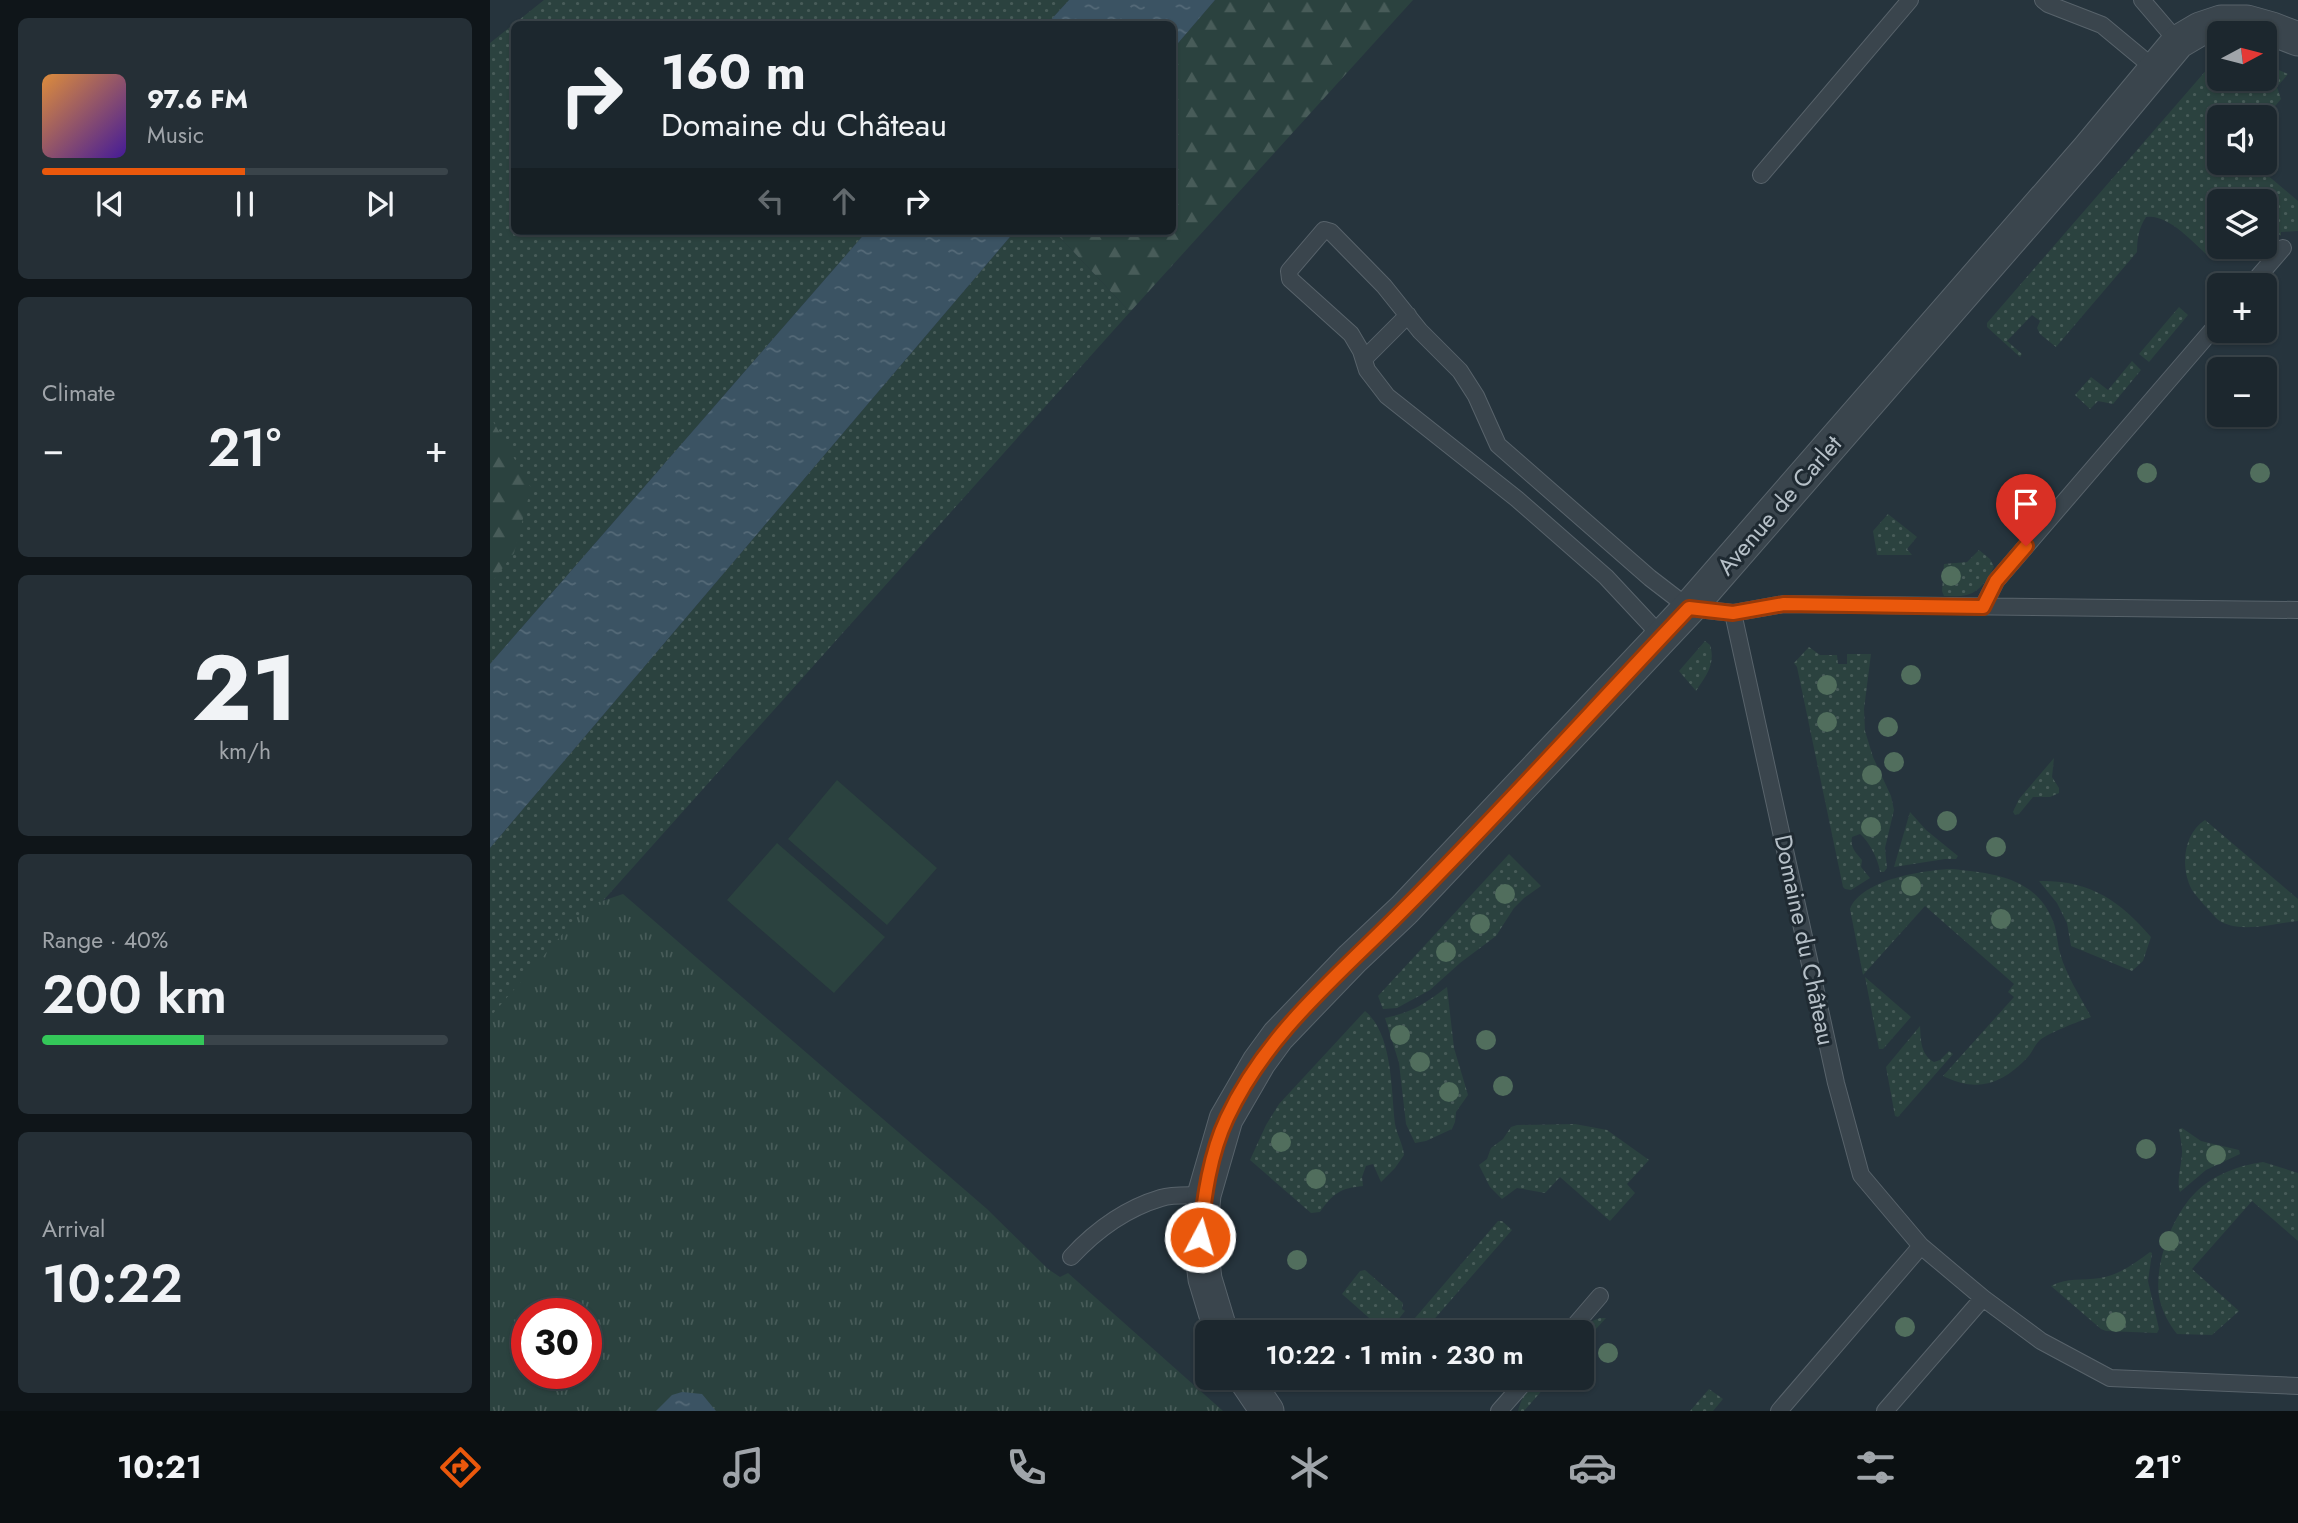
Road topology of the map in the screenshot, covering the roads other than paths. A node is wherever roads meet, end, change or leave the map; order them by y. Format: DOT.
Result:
graph roads {
  1 [pos="1910,0"];
  2 [pos="2043,0"];
  3 [pos="2142,0"];
  4 [pos="2285,34"];
  5 [pos="2178,42"];
  6 [pos="2155,69"];
  7 [pos="1761,175"];
  8 [pos="2283,248"];
  9 [pos="2261,273"];
  10 [pos="1408,315"];
  11 [pos="2207,336"];
  12 [pos="1364,359"];
  13 [pos="1983,607"];
  14 [pos="1689,608"];
  15 [pos="2298,610"];
  16 [pos="1733,613"];
  17 [pos="1662,637"];
  18 [pos="1204,1195"];
  19 [pos="1921,1246"];
  20 [pos="1070,1257"];
  21 [pos="1600,1297"];
  22 [pos="1983,1298"];
  23 [pos="1217,1320"];
  24 [pos="1580,1320"];
  25 [pos="2298,1386"];
  26 [pos="1253,1390"];
  27 [pos="1518,1390"];
  28 [pos="1267,1411"];
  29 [pos="1499,1411"];
  30 [pos="1779,1411"];
  31 [pos="1885,1411"];
  1 -- 7 [label="lane"];
  2 -- 6 [label="lane"];
  3 -- 5 [label="lane"];
  4 -- 5 [label="street, Avenue de Carlet"];
  5 -- 6 [label="street, Avenue de Carlet"];
  6 -- 14 [label="street, Avenue de Carlet"];
  8 -- 9 [label="lane"];
  10 -- 12 [label="lane"];
  10 -- 12 [label="lane"];
  10 -- 14 [label="lane"];
  11 -- 13 [label="lane"];
  12 -- 17 [label="lane"];
  13 -- 15 [label="lane"];
  13 -- 16 [label="lane"];
  14 -- 16 [label="lane"];
  14 -- 17 [label="street, Avenue de Carlet"];
  16 -- 19 [label="lane, Domaine du Château"];
  17 -- 18 [label="street, Avenue de Carlet"];
  18 -- 20 [label="lane"];
  18 -- 23 [label="street, Avenue de Carlet"];
  19 -- 22 [label="lane, Domaine du Château"];
  19 -- 30 [label="lane"];
  21 -- 24 [label="lane"];
  22 -- 25 [label="lane, Domaine du Château"];
  22 -- 31 [label="lane"];
  26 -- 28 [label="street"];
  27 -- 29 [label="lane"];
}
